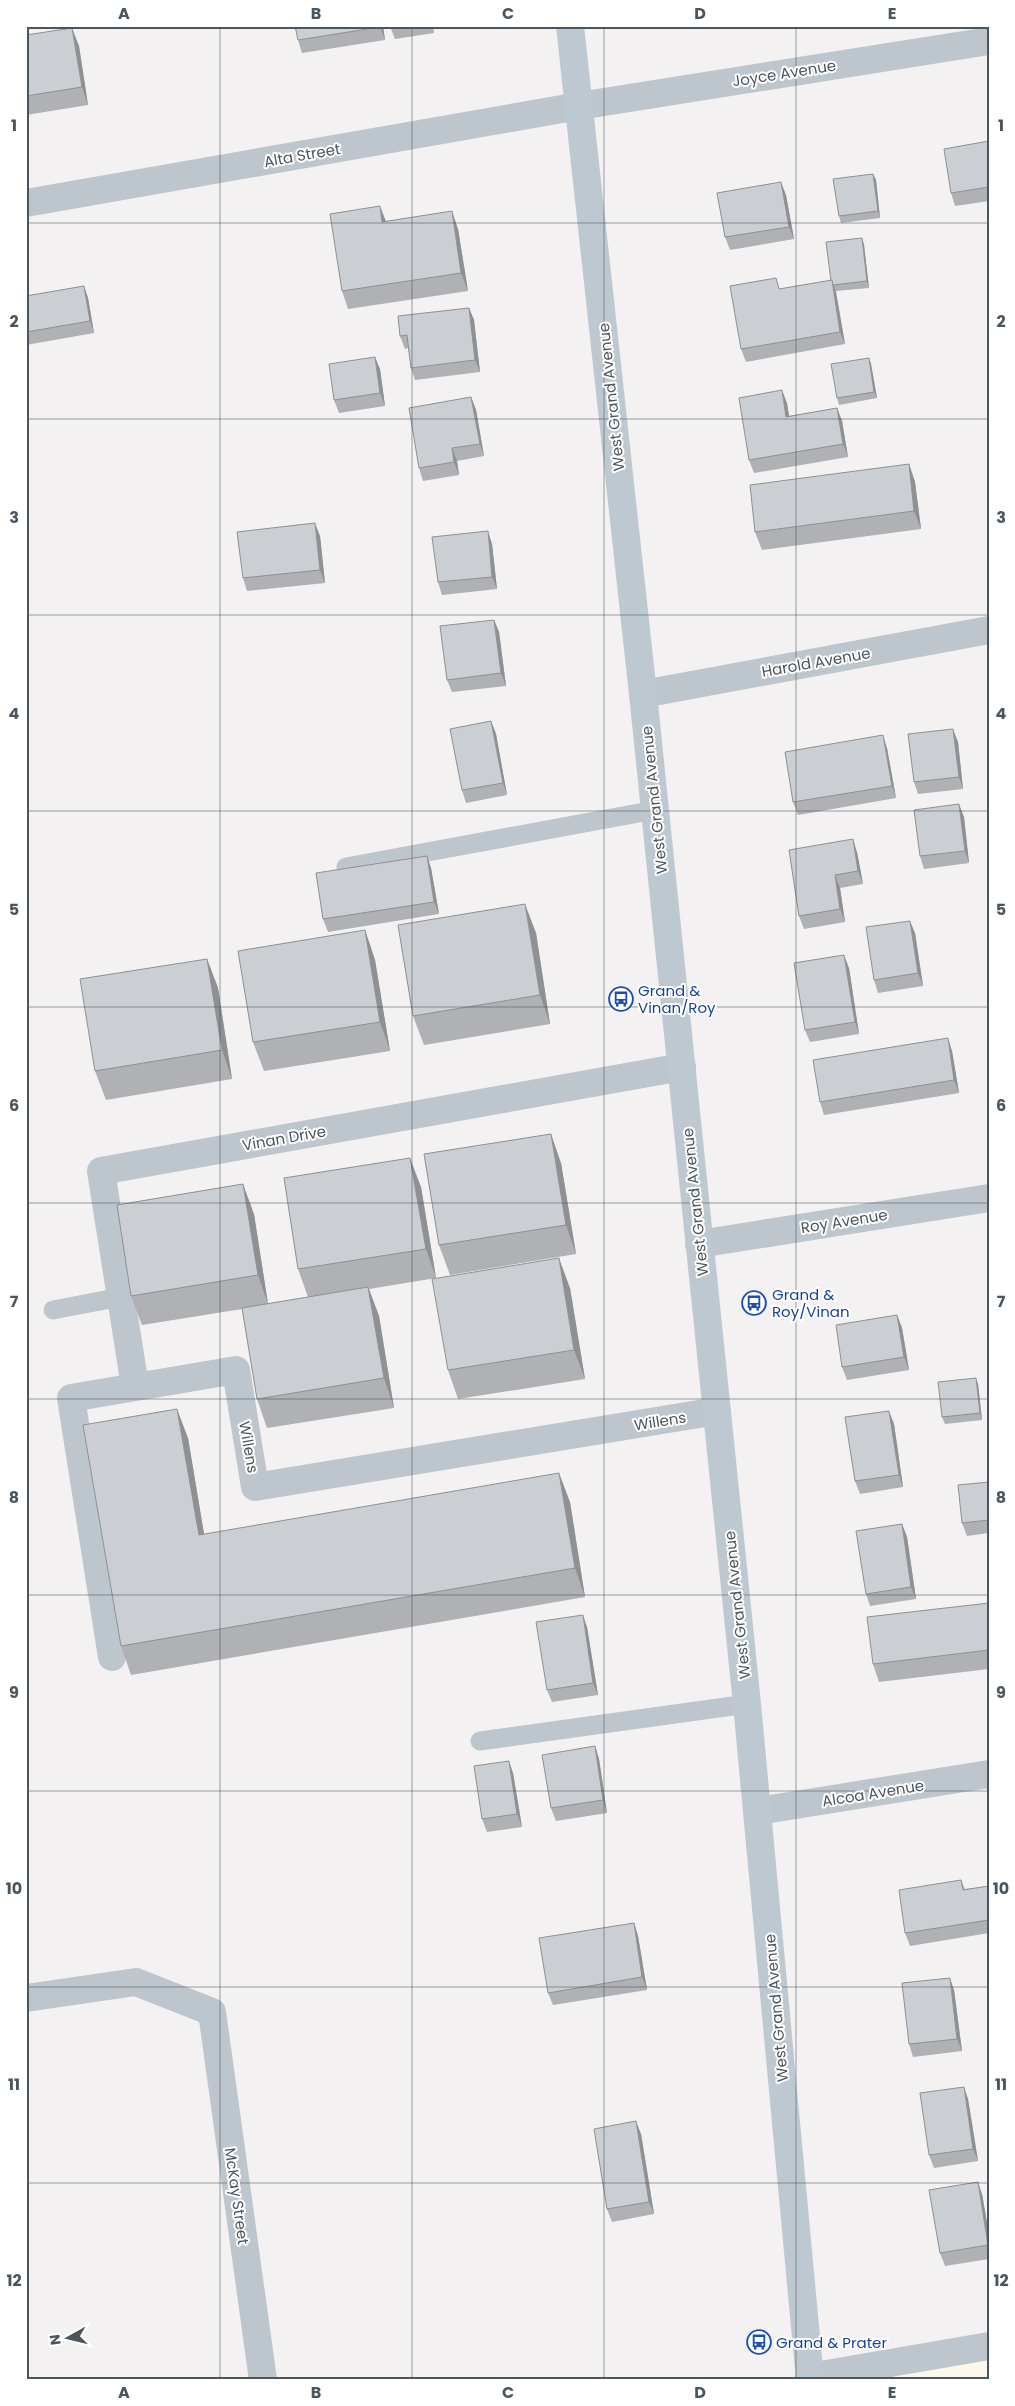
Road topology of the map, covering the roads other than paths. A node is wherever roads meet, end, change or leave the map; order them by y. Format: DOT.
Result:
graph roads {
  1 [pos="570,26"];
  2 [pos="989,40"];
  3 [pos="579,106"];
  4 [pos="26,203"];
  5 [pos="989,630"];
  6 [pos="644,694"];
  7 [pos="655,810"];
  8 [pos="346,867"];
  9 [pos="682,1067"];
  10 [pos="989,1198"];
  11 [pos="699,1244"];
  12 [pos="121,1298"];
  13 [pos="53,1310"];
  14 [pos="135,1386"];
  15 [pos="717,1411"];
  16 [pos="112,1657"];
  17 [pos="747,1704"];
  18 [pos="480,1742"];
  19 [pos="989,1774"];
  20 [pos="758,1811"];
  21 [pos="26,1998"];
  22 [pos="989,2346"];
  23 [pos="809,2378"];
  24 [pos="263,2380"];
  1 -- 3 [label="main road, West Grand Avenue"];
  2 -- 3 [label="street, Joyce Avenue"];
  3 -- 4 [label="street, Alta Street"];
  3 -- 6 [label="main road, West Grand Avenue"];
  5 -- 6 [label="street, Harold Avenue"];
  6 -- 7 [label="main road, West Grand Avenue"];
  7 -- 8 [label="lane"];
  7 -- 9 [label="main road, West Grand Avenue"];
  9 -- 11 [label="main road, West Grand Avenue"];
  9 -- 12 [label="street, Vinan Drive"];
  10 -- 11 [label="street, Roy Avenue"];
  11 -- 15 [label="main road, West Grand Avenue"];
  12 -- 13 [label="lane"];
  12 -- 14 [label="street, Vinan Drive"];
  14 -- 15 [label="street, Willens"];
  14 -- 16 [label="street, Willens"];
  15 -- 17 [label="main road, West Grand Avenue"];
  17 -- 18 [label="lane"];
  17 -- 20 [label="main road, West Grand Avenue"];
  19 -- 20 [label="street, Alcoa Avenue"];
  20 -- 23 [label="main road, West Grand Avenue"];
  21 -- 24 [label="street, McKay Street"];
  22 -- 23 [label="street"];
}
